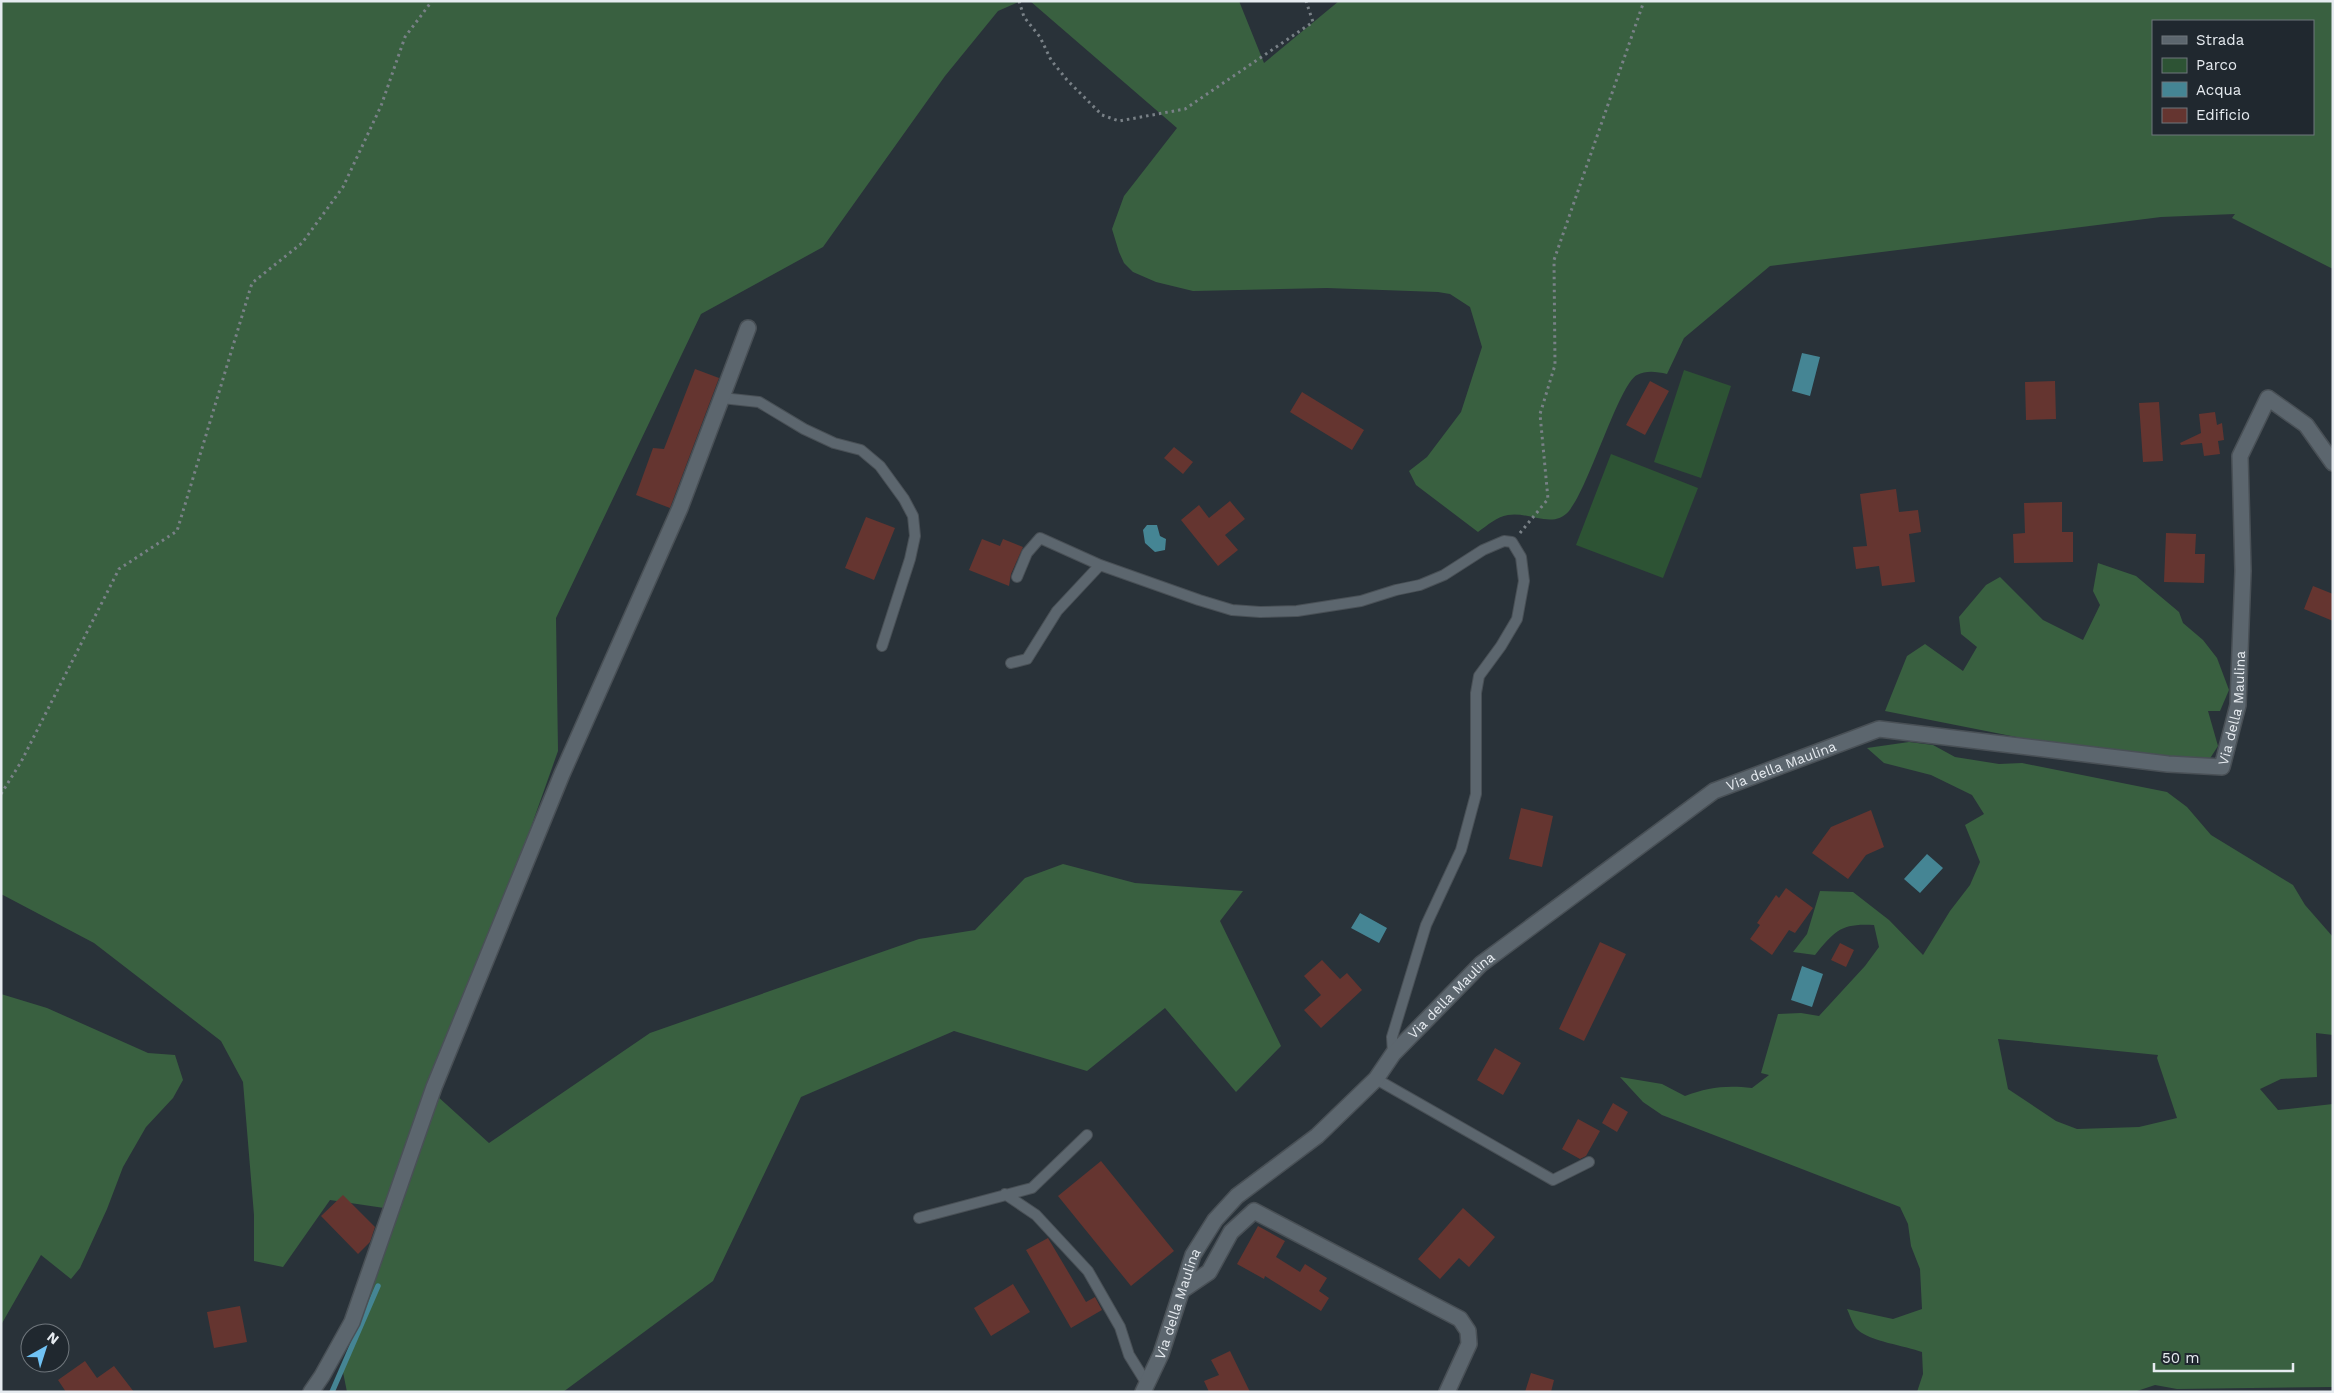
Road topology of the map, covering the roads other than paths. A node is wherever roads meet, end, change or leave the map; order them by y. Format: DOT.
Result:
graph roads {
  1 [pos="748,328"];
  2 [pos="722,398"];
  3 [pos="2333,463"];
  4 [pos="1100,565"];
  5 [pos="1017,577"];
  6 [pos="882,646"];
  7 [pos="1011,663"];
  8 [pos="1393,1054"];
  9 [pos="1376,1079"];
  10 [pos="1087,1135"];
  11 [pos="1589,1162"];
  12 [pos="1005,1194"];
  13 [pos="919,1218"];
  14 [pos="1181,1291"];
  15 [pos="1145,1388"];
  16 [pos="311,1392"];
  17 [pos="1447,1392"];
  1 -- 2 [label="street"];
  2 -- 6 [label="lane"];
  2 -- 16 [label="street"];
  3 -- 8 [label="street, Via della Maulina"];
  4 -- 5 [label="lane"];
  4 -- 7 [label="lane"];
  4 -- 8 [label="lane"];
  8 -- 9 [label="street, Via della Maulina"];
  9 -- 11 [label="lane"];
  9 -- 14 [label="street, Via della Maulina"];
  10 -- 12 [label="lane"];
  12 -- 13 [label="lane"];
  12 -- 15 [label="lane"];
  14 -- 15 [label="street, Via della Maulina"];
  14 -- 17 [label="street"];
}
